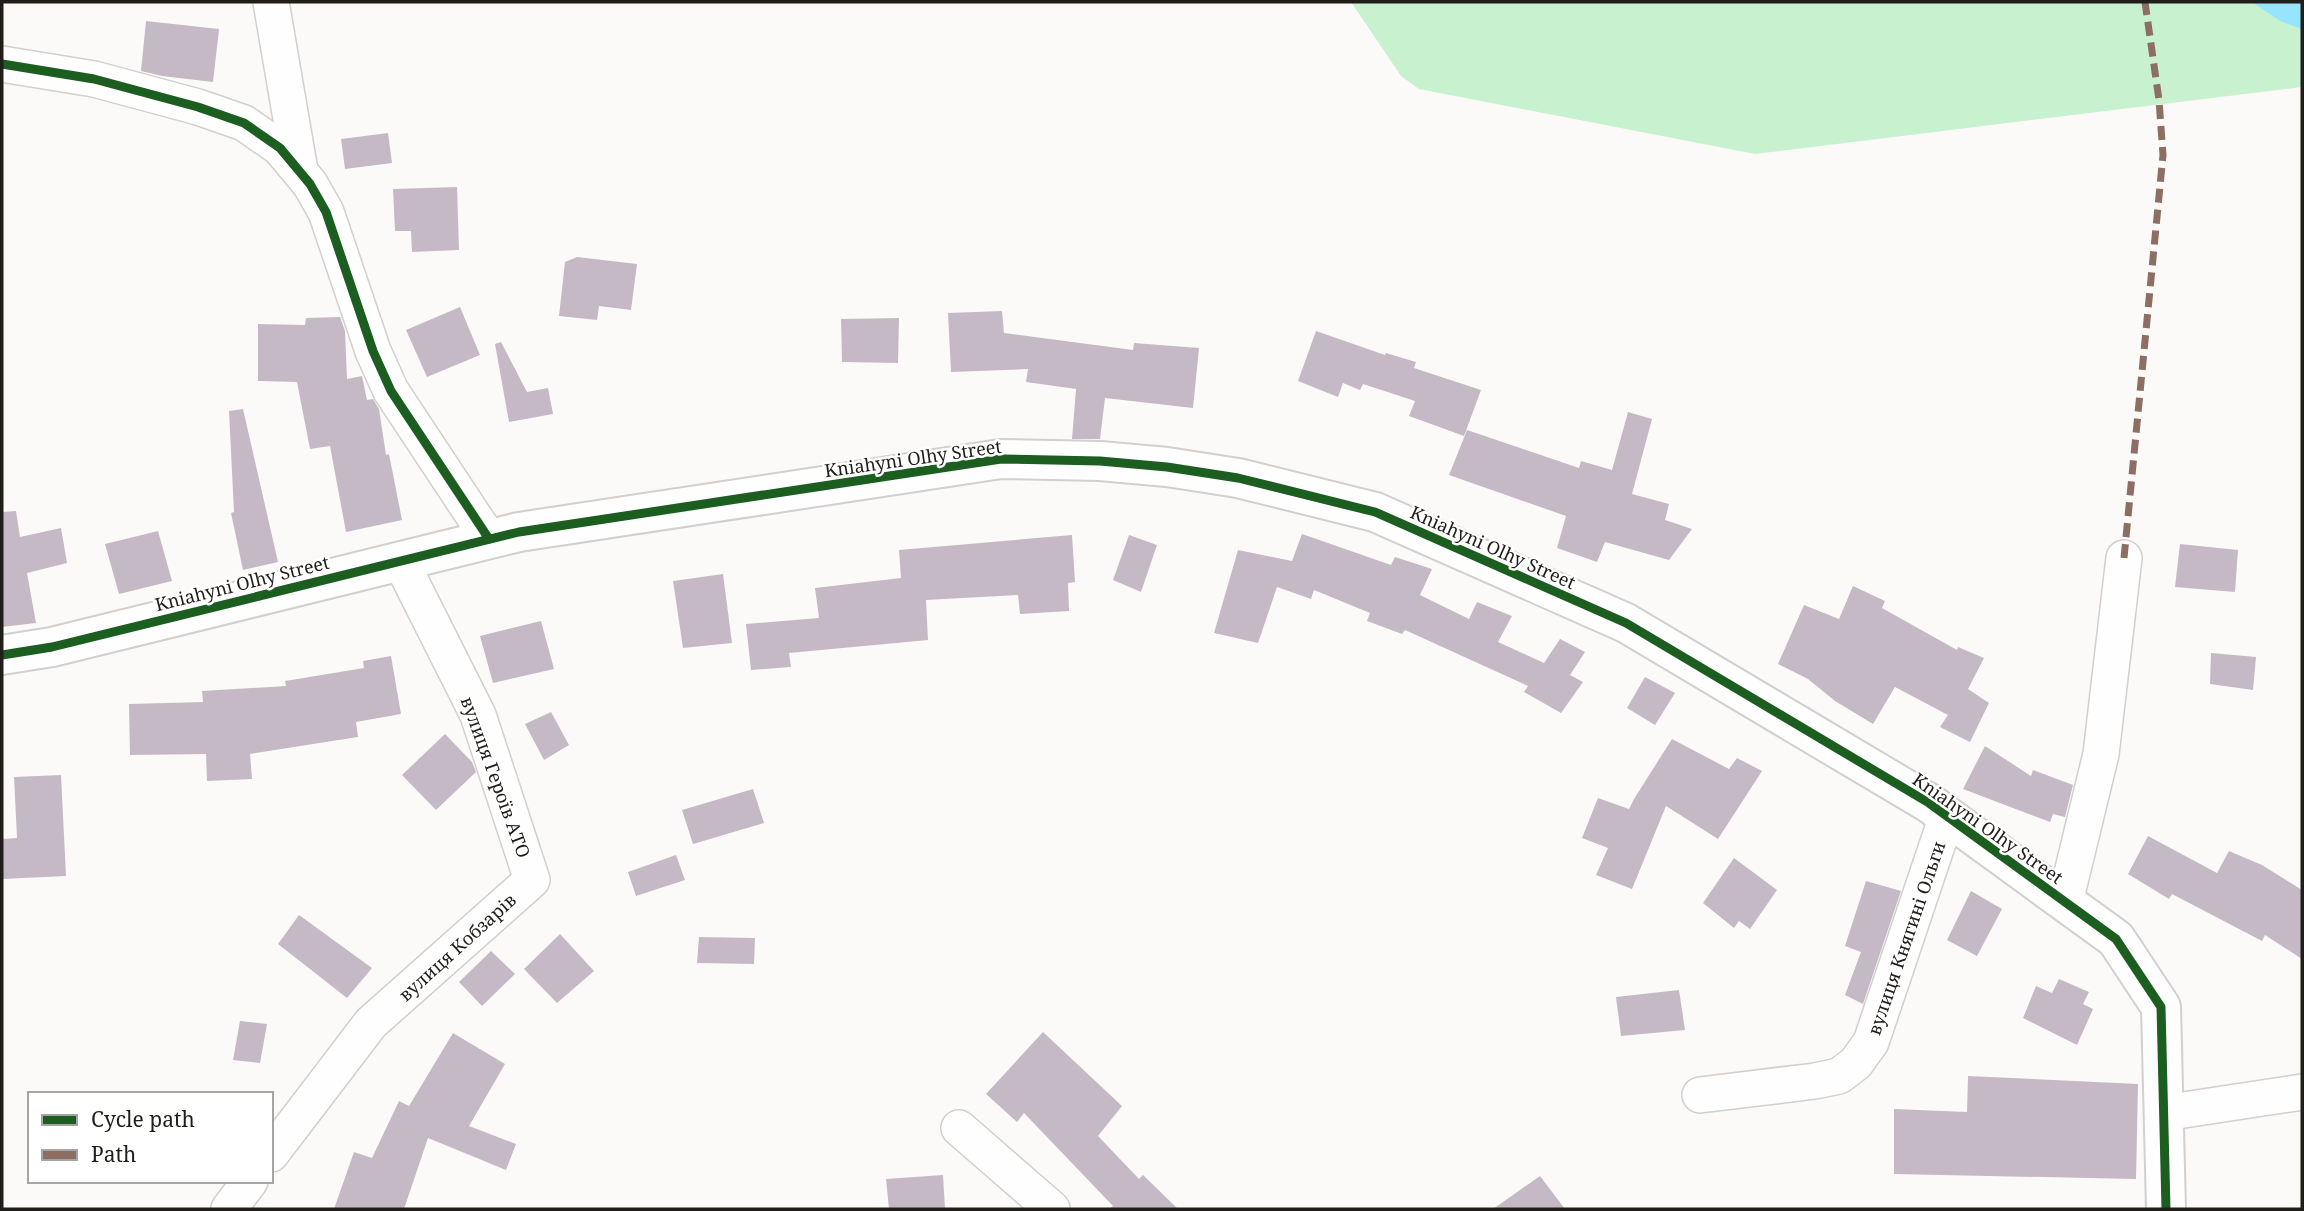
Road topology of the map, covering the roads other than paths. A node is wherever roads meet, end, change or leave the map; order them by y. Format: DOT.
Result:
graph roads {
  1 [pos="271,2"];
  2 [pos="2,64"];
  3 [pos="300,171"];
  4 [pos="489,539"];
  5 [pos="2124,558"];
  6 [pos="400,560"];
  7 [pos="2,655"];
  8 [pos="1947,816"];
  9 [pos="2065,902"];
  10 [pos="2302,1092"];
  11 [pos="1700,1095"];
  12 [pos="2164,1113"];
  13 [pos="959,1128"];
  14 [pos="273,1151"];
  15 [pos="248,1183"];
  16 [pos="229,1209"];
  17 [pos="1052,1209"];
  18 [pos="2166,1209"];
  1 -- 3 [label="street"];
  2 -- 3 [label="street"];
  3 -- 4 [label="street"];
  4 -- 6 [label="street, Kniahyni Olhy Street"];
  4 -- 8 [label="street, Kniahyni Olhy Street"];
  5 -- 9 [label="street"];
  6 -- 7 [label="street, Kniahyni Olhy Street"];
  6 -- 14 [label="street, вулиця Героїв АТО"];
  8 -- 9 [label="street, Kniahyni Olhy Street"];
  8 -- 11 [label="street, вулиця Княгині Ольги"];
  9 -- 12 [label="street, Kniahyni Olhy Street"];
  10 -- 12 [label="street"];
  12 -- 18 [label="street, Kniahyni Olhy Street"];
  13 -- 17 [label="street"];
  15 -- 16 [label="street"];
}
